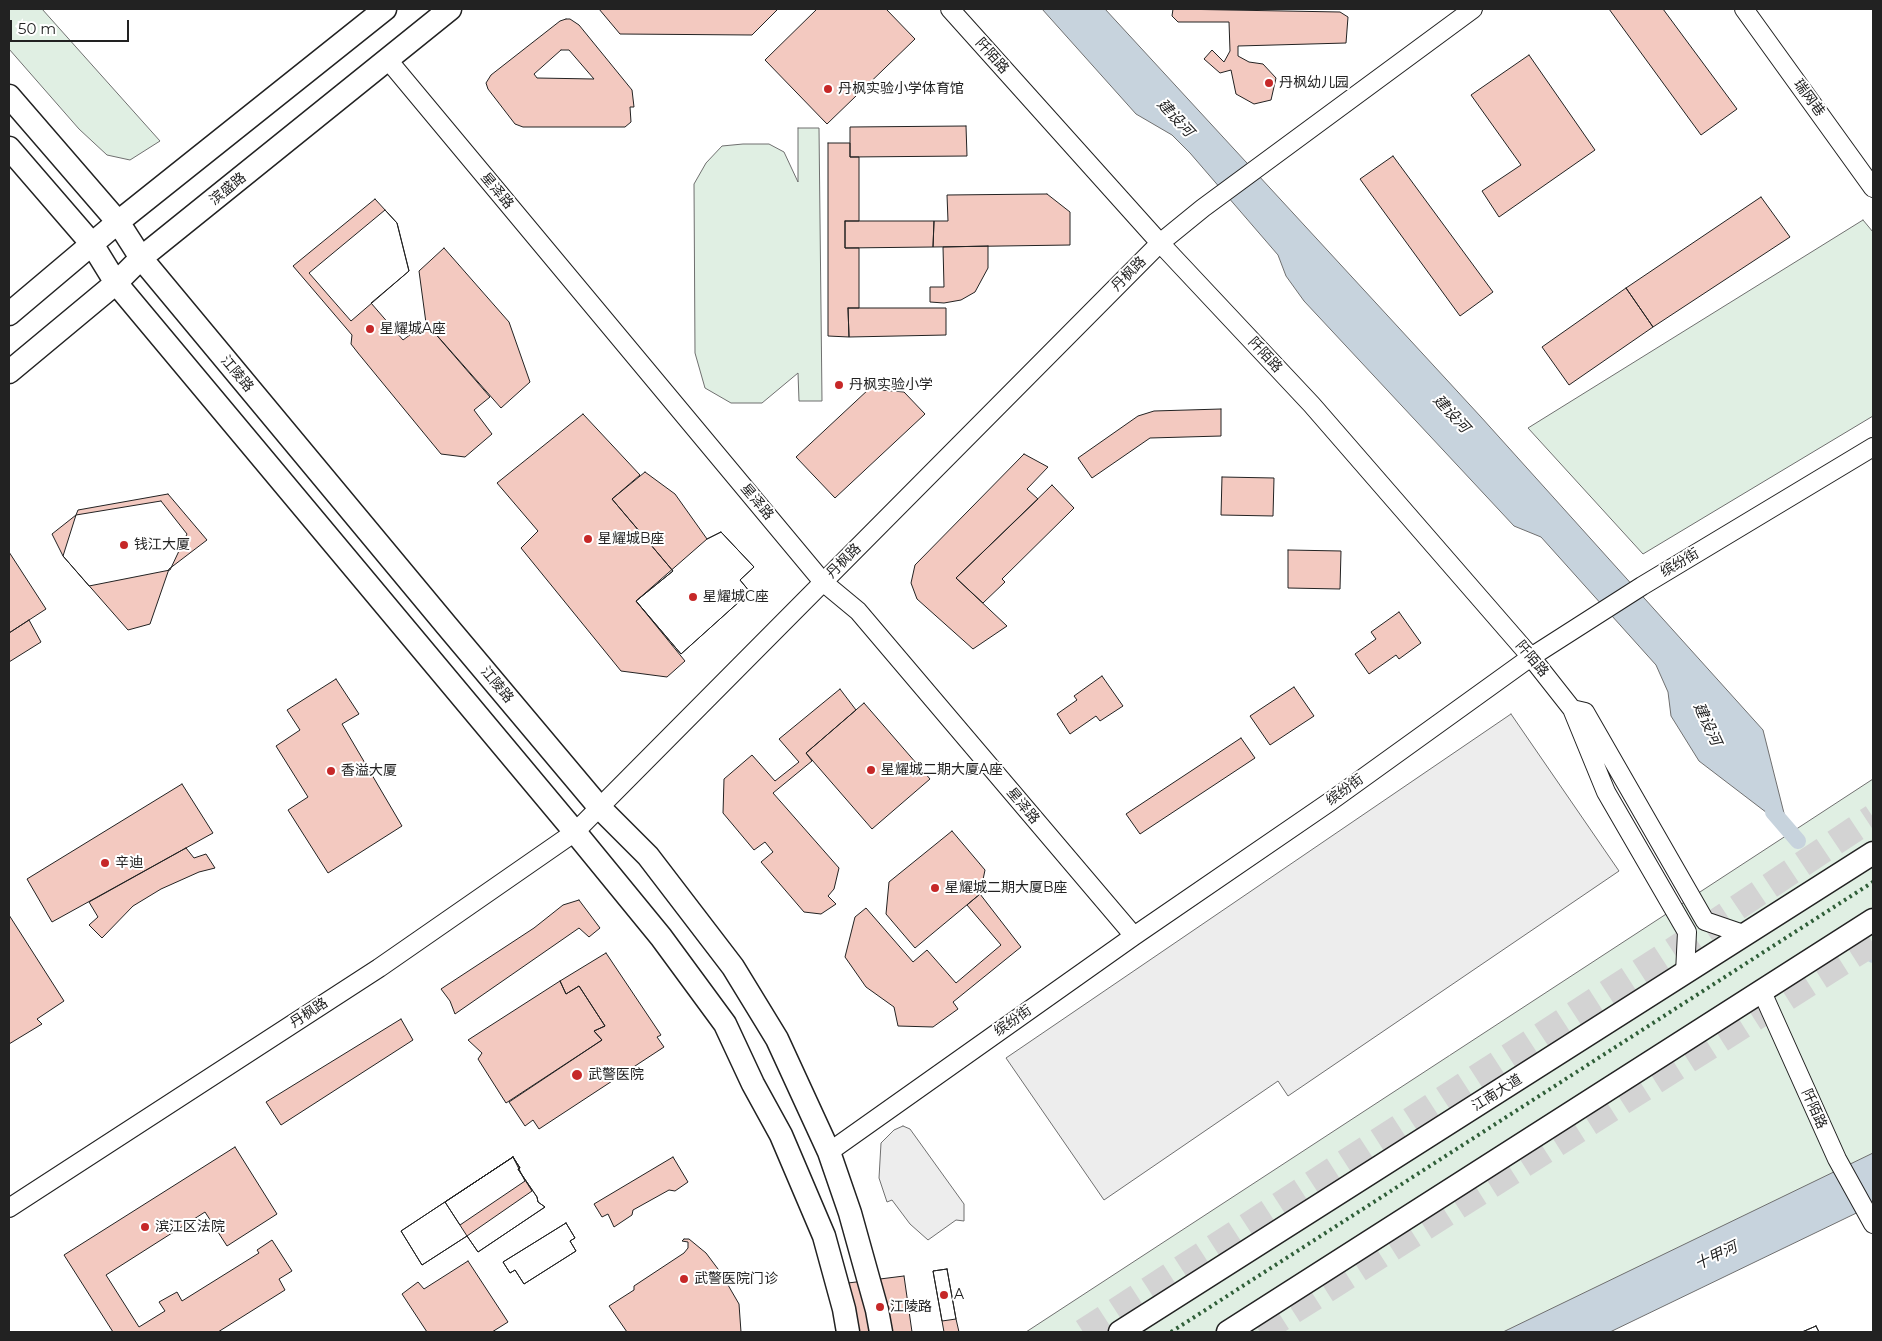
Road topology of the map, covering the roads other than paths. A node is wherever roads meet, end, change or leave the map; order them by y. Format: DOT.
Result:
graph roads {
  1 [pos="384,9"];
  2 [pos="450,9"];
  3 [pos="950,9"];
  4 [pos="1473,9"];
  5 [pos="1744,9"];
  6 [pos="388,60"];
  7 [pos="9,96"];
  8 [pos="9,148"];
  9 [pos="1873,188"];
  10 [pos="118,222"];
  11 [pos="1160,243"];
  12 [pos="92,244"];
  13 [pos="141,258"];
  14 [pos="116,284"];
  15 [pos="9,314"];
  16 [pos="9,372"];
  17 [pos="1873,447"];
  18 [pos="824,582"];
  19 [pos="1531,657"];
  20 [pos="1572,708"];
  21 [pos="600,808"];
  22 [pos="576,832"];
  23 [pos="1873,853"];
  24 [pos="1873,920"];
  25 [pos="1746,934"];
  26 [pos="1134,936"];
  27 [pos="1685,973"];
  28 [pos="1762,992"];
  29 [pos="829,1152"];
  30 [pos="9,1208"];
  31 [pos="1871,1220"];
  32 [pos="848,1332"];
  33 [pos="881,1332"];
  34 [pos="1120,1332"];
  35 [pos="1228,1332"];
  1 -- 10 [label="main road"];
  2 -- 6 [label="main road, 滨盛路"];
  3 -- 11 [label="street, 阡陌路"];
  4 -- 11 [label="street, 丹枫路"];
  5 -- 9 [label="street, 瑞网巷"];
  6 -- 13 [label="main road, 滨盛路"];
  6 -- 18 [label="street, 星泽路"];
  7 -- 10 [label="main road, 江陵路"];
  8 -- 12 [label="main road"];
  10 -- 12 [label="main road"];
  10 -- 13 [label="main road, 江陵路"];
  11 -- 18 [label="street, 丹枫路"];
  11 -- 19 [label="street, 阡陌路"];
  12 -- 14 [label="main road"];
  12 -- 15 [label="main road"];
  13 -- 14 [label="main road, 滨盛路"];
  13 -- 21 [label="main road, 江陵路"];
  14 -- 16 [label="main road, 滨盛路"];
  14 -- 22 [label="main road"];
  17 -- 19 [label="street, 缤纷街"];
  18 -- 21 [label="street, 丹枫路"];
  18 -- 26 [label="street, 星泽路"];
  19 -- 20 [label="street, 阡陌路"];
  19 -- 26 [label="street, 缤纷街"];
  20 -- 25 [label="street, 阡陌路"];
  20 -- 27 [label="street, 阡陌路"];
  21 -- 22 [label="street, 丹枫路"];
  21 -- 29 [label="main road, 江陵路"];
  22 -- 30 [label="street, 丹枫路"];
  22 -- 32 [label="main road"];
  23 -- 25 [label="main road, 江南大道"];
  24 -- 28 [label="main road"];
  25 -- 27 [label="main road, 江南大道"];
  26 -- 29 [label="street, 缤纷街"];
  27 -- 34 [label="main road, 江南大道"];
  28 -- 31 [label="street, 阡陌路"];
  28 -- 35 [label="main road"];
  29 -- 33 [label="main road, 江陵路"];
}
